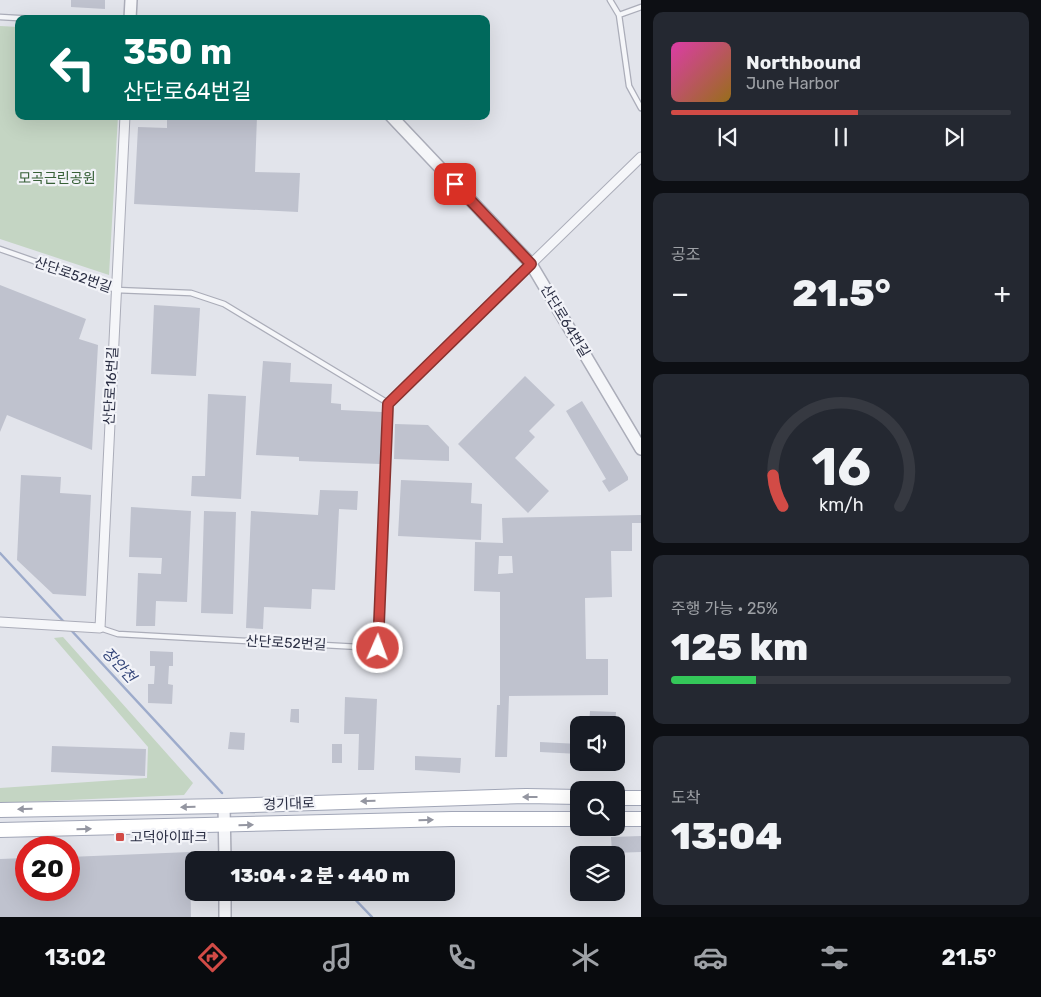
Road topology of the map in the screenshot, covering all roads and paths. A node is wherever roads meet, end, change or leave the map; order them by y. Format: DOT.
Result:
graph roads {
  1 [pos="131,0"];
  2 [pos="610,0"];
  3 [pos="641,7"];
  4 [pos="619,14"];
  5 [pos="130,15"];
  6 [pos="0,17"];
  7 [pos="15,18"];
  8 [pos="641,108"];
  9 [pos="125,120"];
  10 [pos="395,120"];
  11 [pos="641,157"];
  12 [pos="0,249"];
  13 [pos="531,264"];
  14 [pos="116,290"];
  15 [pos="388,404"];
  16 [pos="641,449"];
  17 [pos="0,622"];
  18 [pos="100,628"];
  19 [pos="570,797"];
  20 [pos="625,798"];
  21 [pos="641,798"];
  22 [pos="224,806"];
  23 [pos="0,810"];
  24 [pos="641,818"];
  25 [pos="570,819"];
  26 [pos="625,819"];
  27 [pos="225,825"];
  28 [pos="0,830"];
  29 [pos="225,851"];
  30 [pos="225,901"];
  31 [pos="225,917"];
  1 -- 5 [label="street"];
  2 -- 4 [label="lane"];
  3 -- 4 [label="lane"];
  4 -- 8 [label="lane"];
  6 -- 7 [label="lane"];
  9 -- 14 [label="street, 산단로16번길"];
  10 -- 13 [label="street, 산단로64번길"];
  11 -- 13 [label="street"];
  12 -- 14 [label="lane, 산단로52번길"];
  13 -- 15 [label="lane"];
  13 -- 16 [label="street, 산단로64번길"];
  14 -- 15 [label="lane, 산단로52번길"];
  14 -- 18 [label="street, 산단로16번길"];
  15 -- 18 [label="lane, 산단로52번길"];
  17 -- 18 [label="street"];
  19 -- 22 [label="main road, 경기대로, one-way"];
  20 -- 21 [label="main road"];
  22 -- 23 [label="main road, 경기대로, one-way"];
  22 -- 27 [label="street"];
  24 -- 26 [label="main road"];
  27 -- 25 [label="main road, 경기대로, one-way"];
  28 -- 27 [label="main road, 경기대로, one-way"];
  27 -- 29 [label="street"];
  30 -- 31 [label="street"];
}
